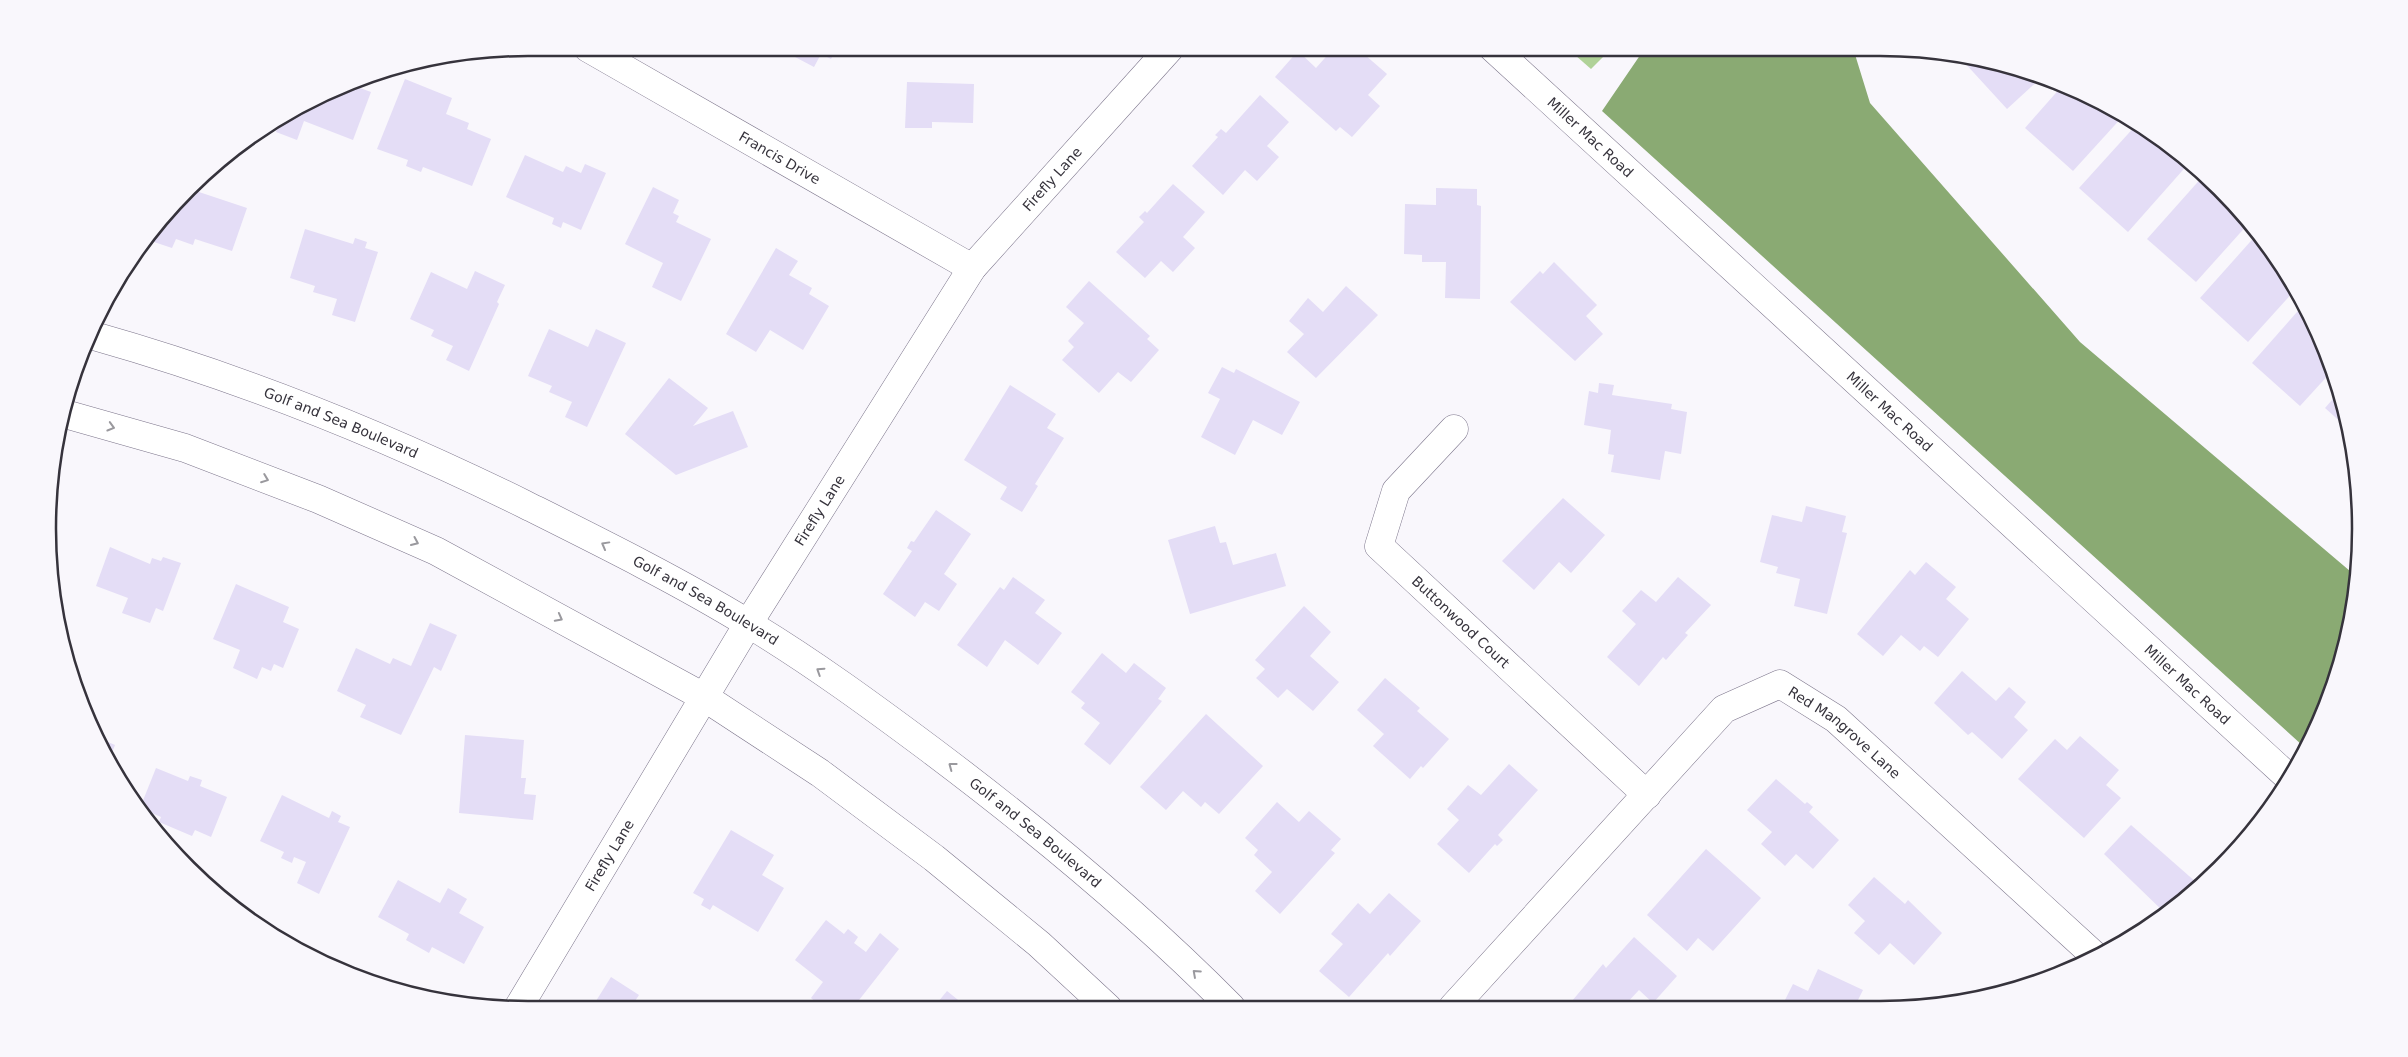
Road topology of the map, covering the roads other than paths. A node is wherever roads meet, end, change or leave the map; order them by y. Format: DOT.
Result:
graph roads {
  1 [pos="602,56"];
  2 [pos="1163,56"];
  3 [pos="1502,56"];
  4 [pos="972,268"];
  5 [pos="97,337"];
  6 [pos="70,416"];
  7 [pos="1454,428"];
  8 [pos="748,624"];
  9 [pos="704,696"];
  10 [pos="2283,773"];
  11 [pos="1648,795"];
  12 [pos="2090,951"];
  13 [pos="522,1001"];
  14 [pos="1100,1001"];
  15 [pos="1225,1001"];
  16 [pos="1459,1001"];
  1 -- 4 [label="street, Francis Drive"];
  2 -- 4 [label="street, Firefly Lane"];
  3 -- 10 [label="street, Miller Mac Road"];
  4 -- 8 [label="street, Firefly Lane"];
  8 -- 5 [label="street, Golf and Sea Boulevard, one-way"];
  6 -- 9 [label="street, one-way"];
  7 -- 11 [label="street, Buttonwood Court"];
  8 -- 9 [label="street, Firefly Lane"];
  15 -- 8 [label="street, Golf and Sea Boulevard, one-way"];
  9 -- 13 [label="street, Firefly Lane"];
  9 -- 14 [label="street"];
  11 -- 12 [label="street, Red Mangrove Lane"];
  11 -- 16 [label="street, Red Mangrove Lane"];
}
